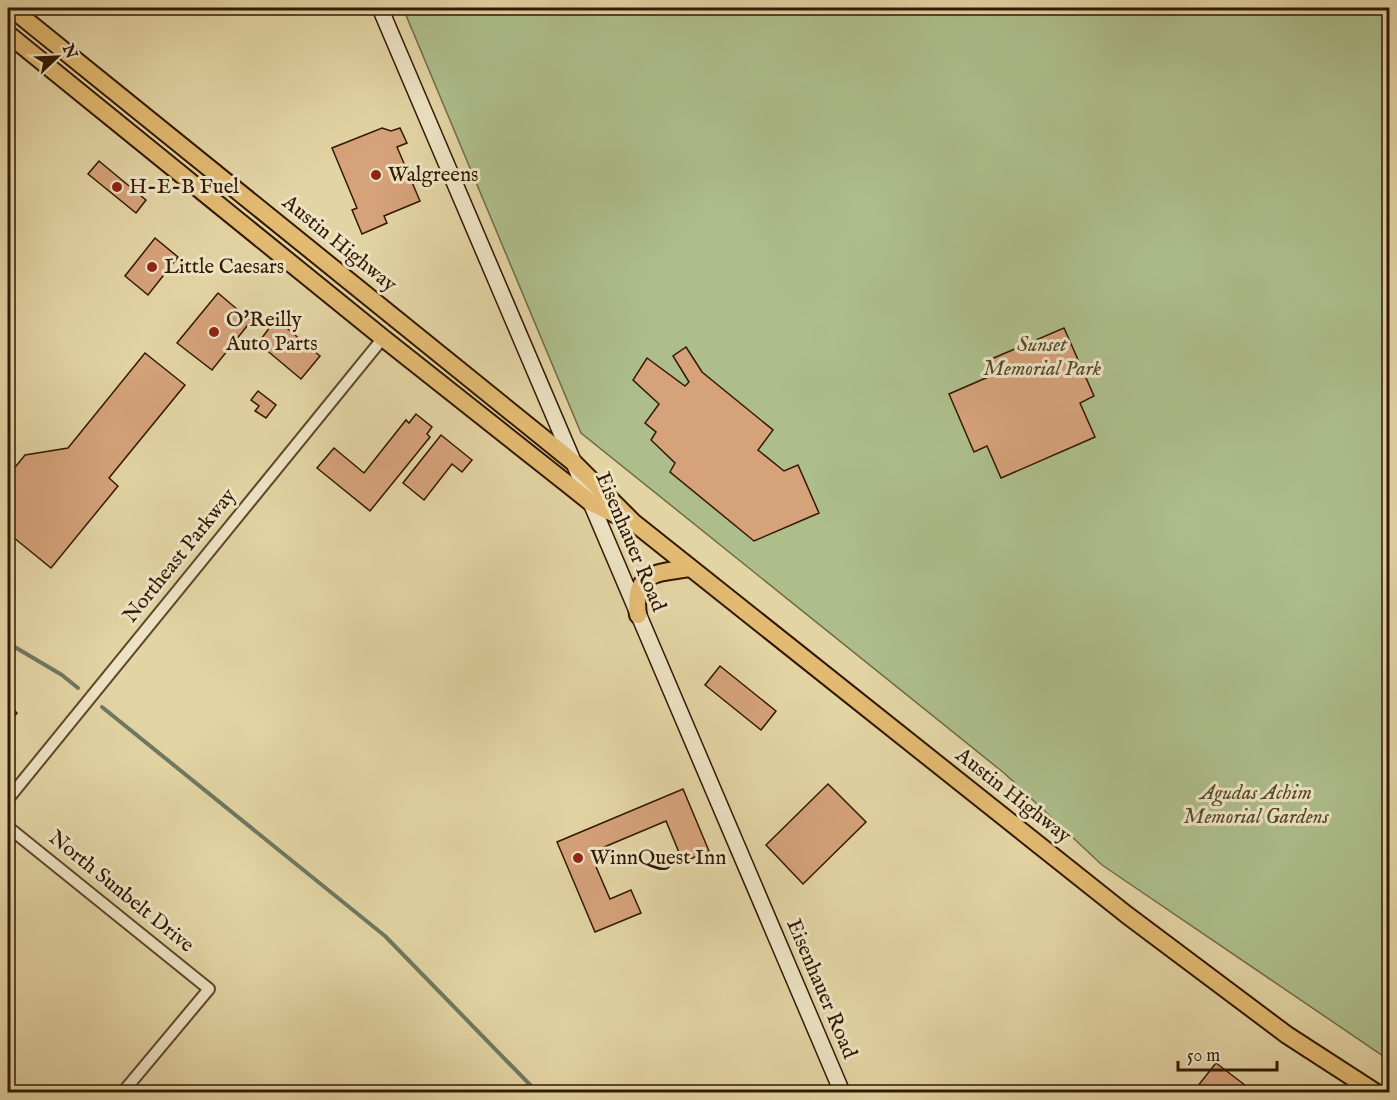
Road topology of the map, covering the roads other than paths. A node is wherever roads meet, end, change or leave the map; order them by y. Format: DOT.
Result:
graph roads {
  1 [pos="11,8"];
  2 [pos="380,8"];
  3 [pos="8,26"];
  4 [pos="8,34"];
  5 [pos="65,51"];
  6 [pos="383,338"];
  7 [pos="573,462"];
  8 [pos="590,502"];
  9 [pos="633,522"];
  10 [pos="690,568"];
  11 [pos="638,615"];
  12 [pos="8,799"];
  13 [pos="8,827"];
  14 [pos="123,1092"];
  15 [pos="842,1092"];
  16 [pos="1375,1092"];
  1 -- 5 [label="main road, Austin Highway"];
  2 -- 7 [label="main road, Eisenhauer Road"];
  3 -- 5 [label="main road"];
  4 -- 6 [label="main road, Austin Highway"];
  5 -- 7 [label="main road, Austin Highway"];
  6 -- 8 [label="main road, Austin Highway"];
  6 -- 12 [label="street, Northeast Parkway"];
  7 -- 8 [label="main road, Eisenhauer Road"];
  7 -- 9 [label="main road, Austin Highway"];
  8 -- 9 [label="main road, Austin Highway"];
  8 -- 11 [label="main road, Eisenhauer Road"];
  9 -- 10 [label="main road, Austin Highway"];
  10 -- 11 [label="main road"];
  10 -- 16 [label="main road, Austin Highway"];
  11 -- 15 [label="main road, Eisenhauer Road"];
  13 -- 14 [label="street, North Sunbelt Drive"];
}
